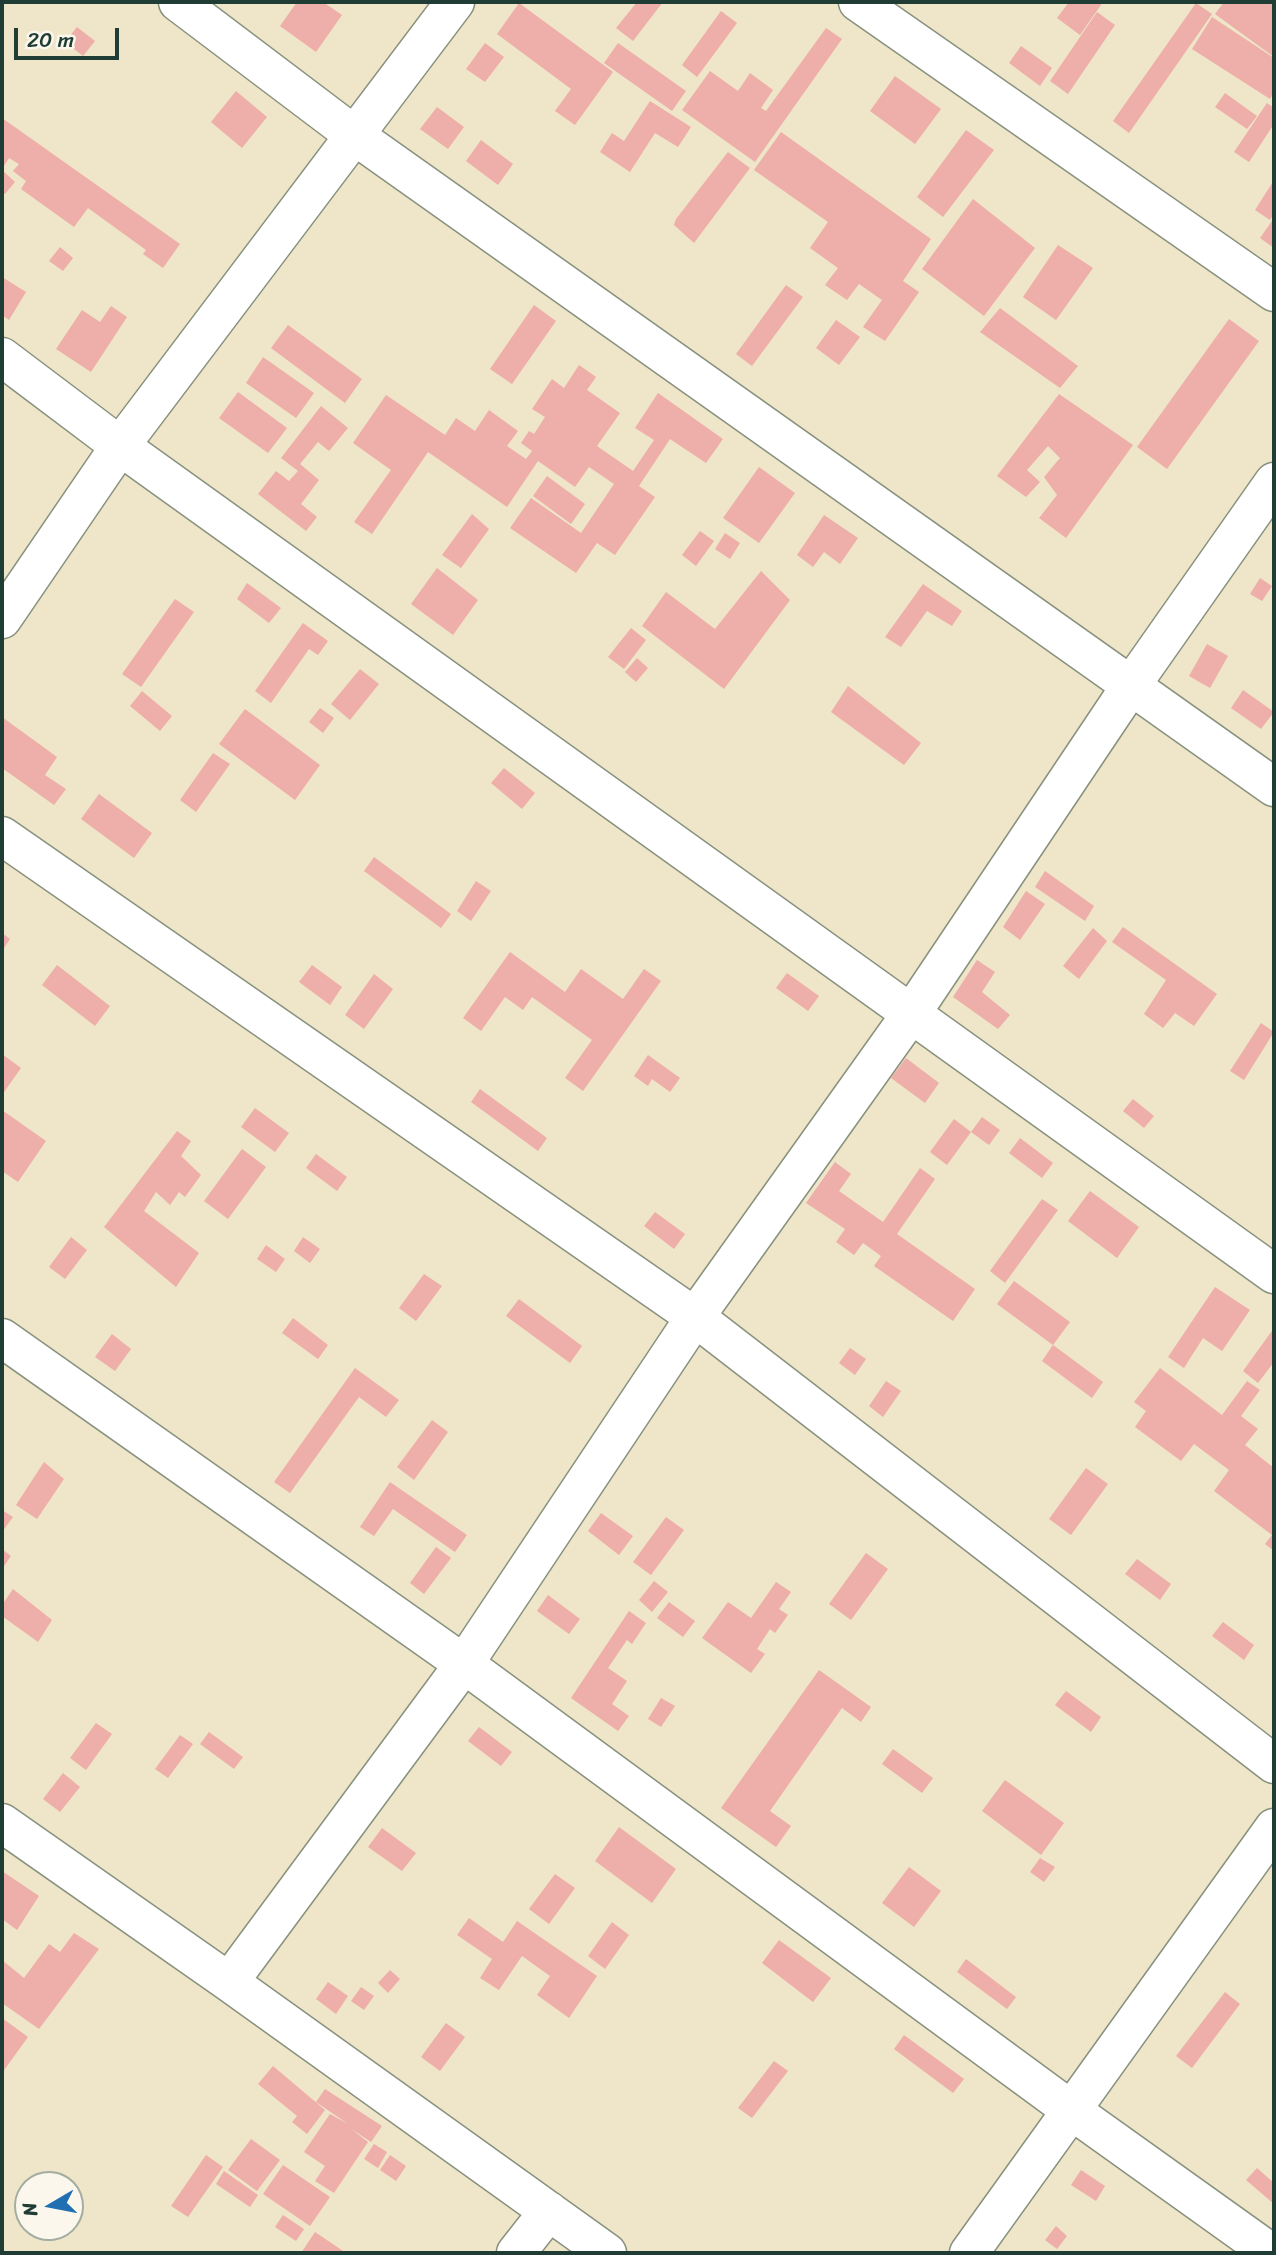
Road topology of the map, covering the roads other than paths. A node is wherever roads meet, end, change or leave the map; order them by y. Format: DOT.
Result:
graph roads {
  1 [pos="178,2"];
  2 [pos="455,2"];
  3 [pos="858,2"];
  4 [pos="354,135"];
  5 [pos="1274,292"];
  6 [pos="2,357"];
  7 [pos="120,446"];
  8 [pos="1274,482"];
  9 [pos="2,620"];
  10 [pos="1130,687"];
  11 [pos="1274,787"];
  12 [pos="2,836"];
  13 [pos="911,1014"];
  14 [pos="1274,1274"];
  15 [pos="695,1317"];
  16 [pos="2,1338"];
  17 [pos="464,1664"];
  18 [pos="1274,1764"];
  19 [pos="2,1823"];
  20 [pos="1274,1828"];
  21 [pos="229,1982"];
  22 [pos="1071,2110"];
  23 [pos="549,2211"];
  24 [pos="516,2253"];
  25 [pos="607,2253"];
  26 [pos="969,2253"];
  27 [pos="1271,2253"];
  1 -- 4 [label="street"];
  2 -- 4 [label="street"];
  3 -- 5 [label="street"];
  4 -- 7 [label="street"];
  4 -- 10 [label="street"];
  6 -- 7 [label="street"];
  7 -- 9 [label="street"];
  7 -- 13 [label="street"];
  8 -- 10 [label="street"];
  10 -- 11 [label="street"];
  10 -- 13 [label="street"];
  12 -- 15 [label="street"];
  13 -- 14 [label="street"];
  13 -- 15 [label="street"];
  15 -- 17 [label="street"];
  15 -- 18 [label="street"];
  16 -- 17 [label="street"];
  17 -- 21 [label="street"];
  17 -- 22 [label="street"];
  19 -- 21 [label="street"];
  20 -- 22 [label="street"];
  21 -- 23 [label="street"];
  22 -- 26 [label="street"];
  22 -- 27 [label="street"];
  23 -- 24 [label="street"];
  23 -- 25 [label="street"];
}
